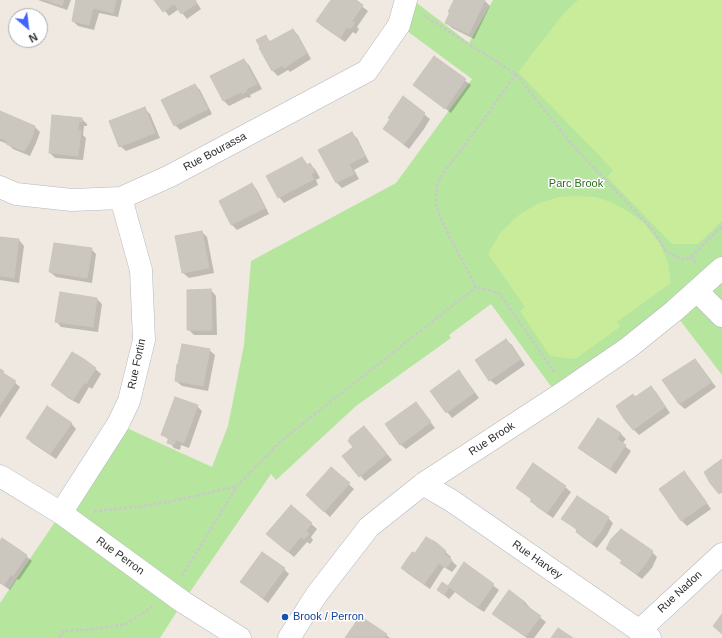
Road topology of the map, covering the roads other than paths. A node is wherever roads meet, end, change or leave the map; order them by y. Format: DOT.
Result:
graph roads {
  1 [pos="406,2"];
  2 [pos="0,187"];
  3 [pos="121,198"];
  4 [pos="710,279"];
  5 [pos="722,316"];
  6 [pos="0,476"];
  7 [pos="423,484"];
  8 [pos="61,514"];
  9 [pos="722,554"];
  10 [pos="644,635"];
  11 [pos="240,638"];
  12 [pos="289,638"];
  1 -- 3 [label="street, Rue Bourassa"];
  2 -- 3 [label="street, Rue Bourassa"];
  3 -- 8 [label="street, Rue Fortin"];
  4 -- 5 [label="street"];
  4 -- 7 [label="street, Rue Brook"];
  6 -- 8 [label="street, Rue Perron"];
  7 -- 10 [label="street, Rue Harvey"];
  7 -- 12 [label="street, Rue Brook"];
  8 -- 11 [label="street, Rue Perron"];
  9 -- 10 [label="street, Rue Nadon"];
}
